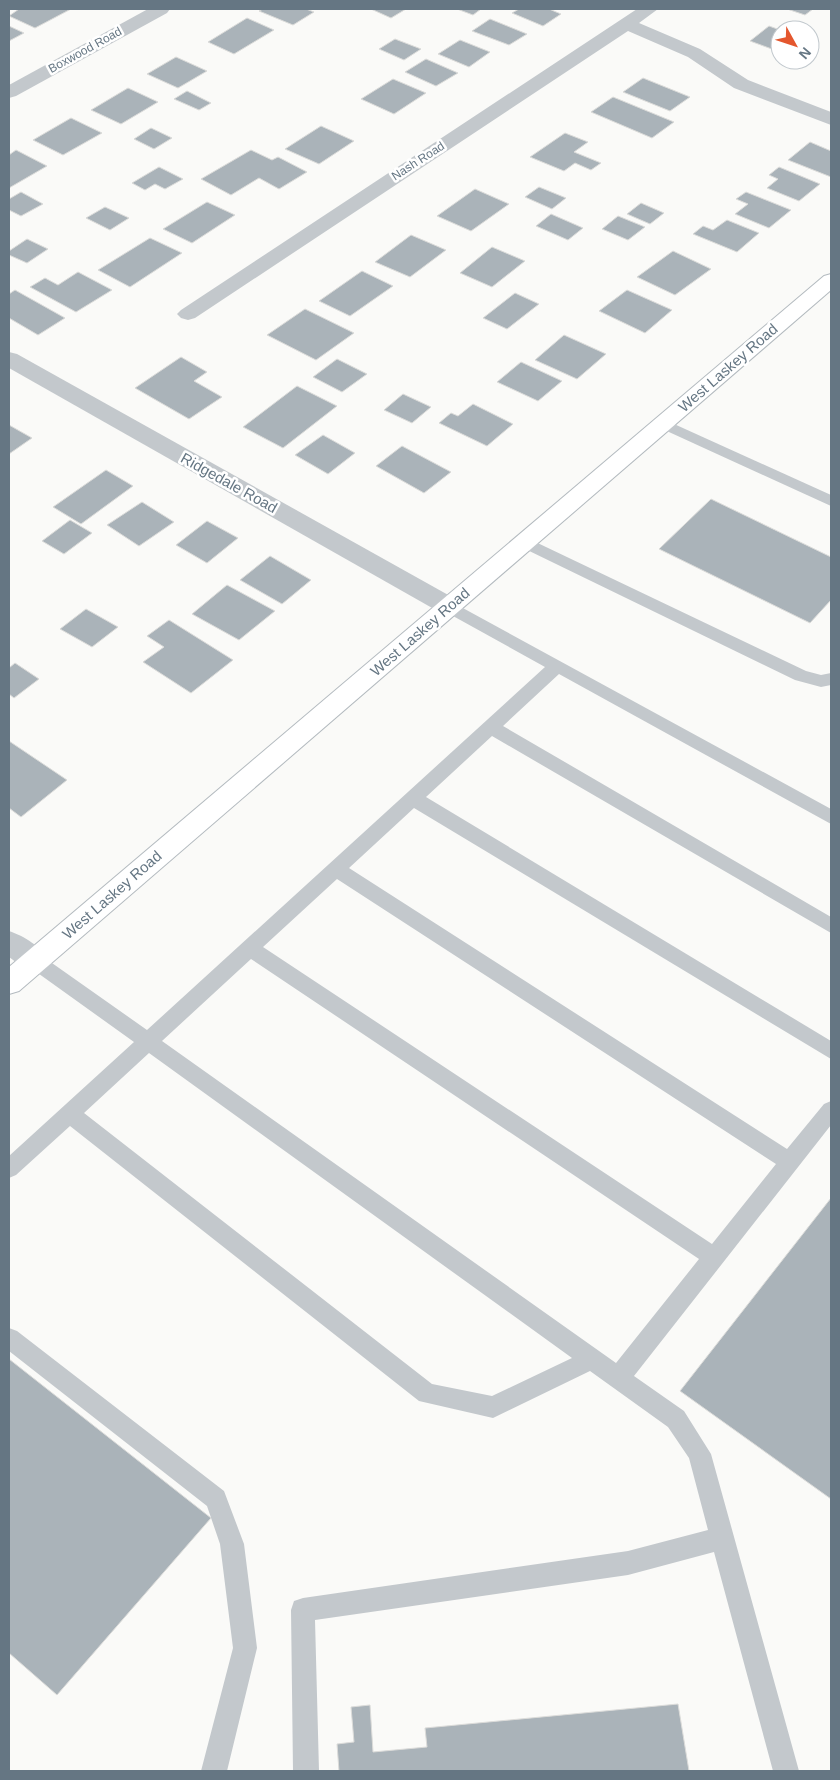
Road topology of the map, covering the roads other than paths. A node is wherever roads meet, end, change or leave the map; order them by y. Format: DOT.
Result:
graph roads {
  1 [pos="161,9"];
  2 [pos="649,9"];
  3 [pos="626,24"];
  4 [pos="9,92"];
  5 [pos="831,119"];
  6 [pos="831,280"];
  7 [pos="188,314"];
  8 [pos="9,359"];
  9 [pos="663,424"];
  10 [pos="831,501"];
  11 [pos="525,542"];
  12 [pos="450,607"];
  13 [pos="557,666"];
  14 [pos="831,679"];
  15 [pos="490,727"];
  16 [pos="413,798"];
  17 [pos="831,817"];
  18 [pos="336,869"];
  19 [pos="831,926"];
  20 [pos="9,942"];
  21 [pos="250,948"];
  22 [pos="35,961"];
  23 [pos="9,983"];
  24 [pos="149,1042"];
  25 [pos="831,1051"];
  26 [pos="831,1110"];
  27 [pos="70,1114"];
  28 [pos="790,1162"];
  29 [pos="9,1169"];
  30 [pos="714,1257"];
  31 [pos="9,1338"];
  32 [pos="592,1359"];
  33 [pos="618,1378"];
  34 [pos="722,1538"];
  35 [pos="214,1771"];
  36 [pos="306,1771"];
  37 [pos="786,1771"];
  1 -- 4 [label="street, Boxwood Road"];
  2 -- 3 [label="street, Nash Road"];
  3 -- 5 [label="street"];
  3 -- 7 [label="street, Nash Road"];
  6 -- 9 [label="main road, West Laskey Road"];
  8 -- 12 [label="street, Ridgedale Road"];
  9 -- 10 [label="lane"];
  9 -- 11 [label="main road, West Laskey Road"];
  11 -- 12 [label="main road, West Laskey Road"];
  11 -- 14 [label="lane"];
  12 -- 13 [label="lane"];
  12 -- 22 [label="main road, West Laskey Road"];
  13 -- 15 [label="lane"];
  13 -- 17 [label="lane"];
  15 -- 16 [label="lane"];
  15 -- 19 [label="lane"];
  16 -- 18 [label="lane"];
  16 -- 25 [label="lane"];
  18 -- 21 [label="lane"];
  18 -- 28 [label="lane"];
  20 -- 22 [label="street"];
  21 -- 24 [label="lane"];
  21 -- 30 [label="lane"];
  22 -- 23 [label="main road, West Laskey Road"];
  22 -- 24 [label="lane"];
  24 -- 27 [label="lane"];
  24 -- 32 [label="lane"];
  26 -- 28 [label="lane"];
  27 -- 29 [label="lane"];
  27 -- 32 [label="lane"];
  28 -- 30 [label="lane"];
  30 -- 33 [label="lane"];
  31 -- 35 [label="lane"];
  32 -- 33 [label="lane"];
  33 -- 34 [label="lane"];
  34 -- 36 [label="lane"];
  34 -- 37 [label="lane"];
}
